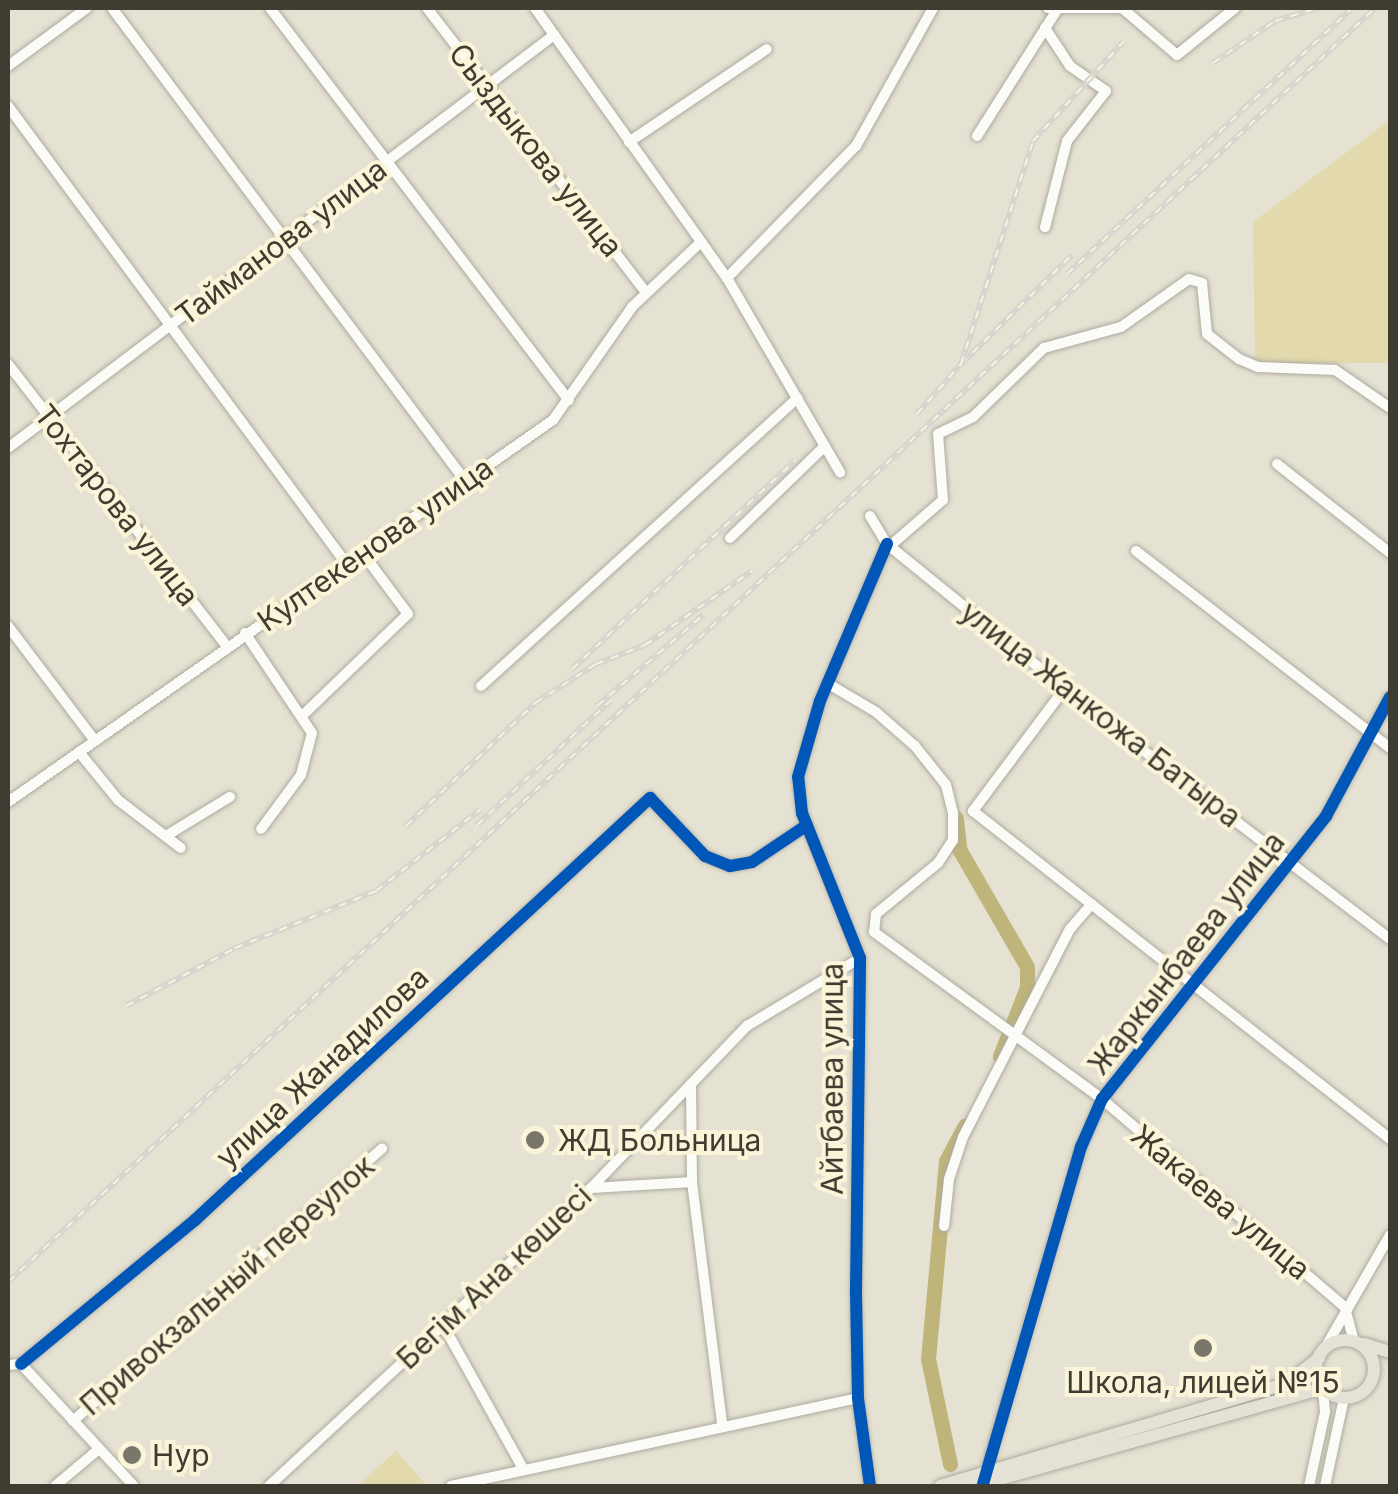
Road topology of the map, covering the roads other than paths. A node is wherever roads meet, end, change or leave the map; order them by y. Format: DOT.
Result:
graph roads {
  1 [pos="87,8"];
  2 [pos="112,8"];
  3 [pos="270,8"];
  4 [pos="427,8"];
  5 [pos="535,8"];
  6 [pos="933,8"];
  7 [pos="1235,8"];
  8 [pos="1055,9"];
  9 [pos="1045,28"];
  10 [pos="554,35"];
  11 [pos="767,49"];
  12 [pos="8,66"];
  13 [pos="485,87"];
  14 [pos="8,106"];
  15 [pos="977,136"];
  16 [pos="629,142"];
  17 [pos="387,162"];
  18 [pos="1046,227"];
  19 [pos="282,241"];
  20 [pos="701,242"];
  21 [pos="727,278"];
  22 [pos="646,292"];
  23 [pos="171,326"];
  24 [pos="8,364"];
  25 [pos="797,398"];
  26 [pos="568,400"];
  27 [pos="1390,408"];
  28 [pos="49,417"];
  29 [pos="825,446"];
  30 [pos="8,448"];
  31 [pos="1278,464"];
  32 [pos="840,472"];
  33 [pos="466,482"];
  34 [pos="870,516"];
  35 [pos="730,538"];
  36 [pos="888,545"];
  37 [pos="1136,551"];
  38 [pos="362,552"];
  39 [pos="1390,554"];
  40 [pos="346,562"];
  41 [pos="8,626"];
  42 [pos="245,633"];
  43 [pos="227,646"];
  44 [pos="827,682"];
  45 [pos="482,686"];
  46 [pos="1065,688"];
  47 [pos="1390,698"];
  48 [pos="304,714"];
  49 [pos="1370,732"];
  50 [pos="95,741"];
  51 [pos="1390,748"];
  52 [pos="79,752"];
  53 [pos="230,797"];
  54 [pos="8,802"];
  55 [pos="807,825"];
  56 [pos="261,829"];
  57 [pos="166,836"];
  58 [pos="180,848"];
  59 [pos="1291,862"];
  60 [pos="1092,904"];
  61 [pos="874,932"];
  62 [pos="1390,939"];
  63 [pos="856,944"];
  64 [pos="860,958"];
  65 [pos="1195,984"];
  66 [pos="1014,1034"];
  67 [pos="691,1084"];
  68 [pos="1102,1100"];
  69 [pos="1390,1139"];
  70 [pos="382,1148"];
  71 [pos="692,1182"];
  72 [pos="591,1188"];
  73 [pos="944,1226"];
  74 [pos="1390,1235"];
  75 [pos="1345,1307"];
  76 [pos="442,1323"];
  77 [pos="1356,1342"];
  78 [pos="1390,1352"];
  79 [pos="1322,1353"];
  80 [pos="20,1364"];
  81 [pos="8,1365"];
  82 [pos="1390,1368"];
  83 [pos="1374,1377"];
  84 [pos="1323,1388"];
  85 [pos="858,1398"];
  86 [pos="1344,1398"];
  87 [pos="73,1420"];
  88 [pos="722,1423"];
  89 [pos="99,1449"];
  90 [pos="866,1462"];
  91 [pos="522,1468"];
  92 [pos="981,1481"];
  93 [pos="55,1486"];
  94 [pos="134,1486"];
  95 [pos="269,1486"];
  96 [pos="452,1486"];
  97 [pos="870,1486"];
  98 [pos="882,1486"];
  99 [pos="940,1486"];
  100 [pos="1309,1486"];
  101 [pos="1325,1486"];
  1 -- 12 [label="street"];
  2 -- 19 [label="street"];
  3 -- 17 [label="street"];
  4 -- 13 [label="street, Сыздыкова улица"];
  5 -- 10 [label="street"];
  6 -- 21 [label="street"];
  7 -- 8 [label="street"];
  8 -- 9 [label="street"];
  9 -- 15 [label="street"];
  9 -- 18 [label="street"];
  10 -- 13 [label="street, Тайманова улица"];
  10 -- 16 [label="street"];
  11 -- 16 [label="street"];
  13 -- 17 [label="street, Тайманова улица"];
  13 -- 22 [label="street, Сыздыкова улица"];
  14 -- 23 [label="street"];
  16 -- 20 [label="street"];
  17 -- 19 [label="street, Тайманова улица"];
  17 -- 26 [label="street"];
  19 -- 23 [label="street, Тайманова улица"];
  19 -- 33 [label="street"];
  20 -- 21 [label="street"];
  20 -- 22 [label="street, Култекенова улица"];
  21 -- 25 [label="street"];
  22 -- 26 [label="street, Култекенова улица"];
  23 -- 28 [label="street, Тайманова улица"];
  23 -- 40 [label="street"];
  24 -- 28 [label="street, Тохтарова улица"];
  25 -- 29 [label="street"];
  25 -- 45 [label="street"];
  26 -- 33 [label="street, Култекенова улица"];
  27 -- 36 [label="street"];
  28 -- 30 [label="street, Тайманова улица"];
  28 -- 43 [label="street, Тохтарова улица"];
  29 -- 32 [label="street"];
  29 -- 35 [label="street"];
  31 -- 39 [label="street"];
  33 -- 38 [label="street, Култекенова улица"];
  34 -- 36 [label="street, улица Жанкожа Батыра"];
  36 -- 44 [label="street, Айтбаева улица"];
  36 -- 46 [label="street, улица Жанкожа Батыра"];
  37 -- 49 [label="street"];
  38 -- 40 [label="street, Култекенова улица"];
  38 -- 48 [label="street"];
  40 -- 42 [label="street, Култекенова улица"];
  41 -- 50 [label="street"];
  42 -- 43 [label="street, Култекенова улица"];
  42 -- 48 [label="street"];
  43 -- 50 [label="street, Култекенова улица"];
  44 -- 55 [label="street, Айтбаева улица"];
  44 -- 61 [label="street"];
  46 -- 59 [label="street, улица Жанкожа Батыра"];
  46 -- 60 [label="street"];
  47 -- 49 [label="street, Жаркынбаева улица"];
  48 -- 56 [label="street"];
  49 -- 51 [label="street"];
  49 -- 59 [label="street, Жаркынбаева улица"];
  50 -- 52 [label="street, Култекенова улица"];
  52 -- 54 [label="street, Култекенова улица"];
  52 -- 57 [label="street"];
  53 -- 57 [label="street"];
  55 -- 63 [label="street, Айтбаева улица"];
  55 -- 80 [label="street, улица Жанадилова"];
  57 -- 58 [label="street"];
  59 -- 62 [label="street, улица Жанкожа Батыра"];
  59 -- 65 [label="street, Жаркынбаева улица"];
  60 -- 65 [label="street"];
  60 -- 66 [label="street"];
  61 -- 63 [label="street"];
  61 -- 66 [label="street, Жакаева улица"];
  63 -- 64 [label="street, Айтбаева улица"];
  64 -- 67 [label="street, Бегім Ана көшесі"];
  64 -- 85 [label="street, Айтбаева улица"];
  65 -- 68 [label="street, Жаркынбаева улица"];
  65 -- 69 [label="street"];
  66 -- 68 [label="street, Жакаева улица"];
  66 -- 73 [label="street"];
  67 -- 71 [label="street"];
  67 -- 72 [label="street, Бегім Ана көшесі"];
  68 -- 75 [label="street, Жакаева улица"];
  68 -- 92 [label="street, Жаркынбаева улица"];
  70 -- 87 [label="street, Привокзальный переулок"];
  71 -- 72 [label="street"];
  71 -- 88 [label="street"];
  72 -- 76 [label="street, Бегім Ана көшесі"];
  74 -- 75 [label="street"];
  75 -- 77 [label="street"];
  75 -- 79 [label="street"];
  76 -- 91 [label="street"];
  76 -- 95 [label="street, Бегім Ана көшесі"];
  77 -- 78 [label="main road"];
  77 -- 79 [label="main road"];
  77 -- 83 [label="main road"];
  79 -- 84 [label="main road"];
  79 -- 92 [label="main road"];
  80 -- 81 [label="street"];
  80 -- 87 [label="street"];
  82 -- 83 [label="main road"];
  83 -- 86 [label="main road"];
  84 -- 86 [label="main road"];
  84 -- 92 [label="main road"];
  84 -- 100 [label="street"];
  85 -- 88 [label="street"];
  85 -- 90 [label="street, Айтбаева улица"];
  86 -- 101 [label="street"];
  87 -- 89 [label="street"];
  88 -- 91 [label="street"];
  89 -- 93 [label="street"];
  89 -- 94 [label="street"];
  90 -- 97 [label="street, Айтбаева улица"];
  90 -- 98 [label="street"];
  91 -- 96 [label="street"];
  92 -- 99 [label="main road"];
}
